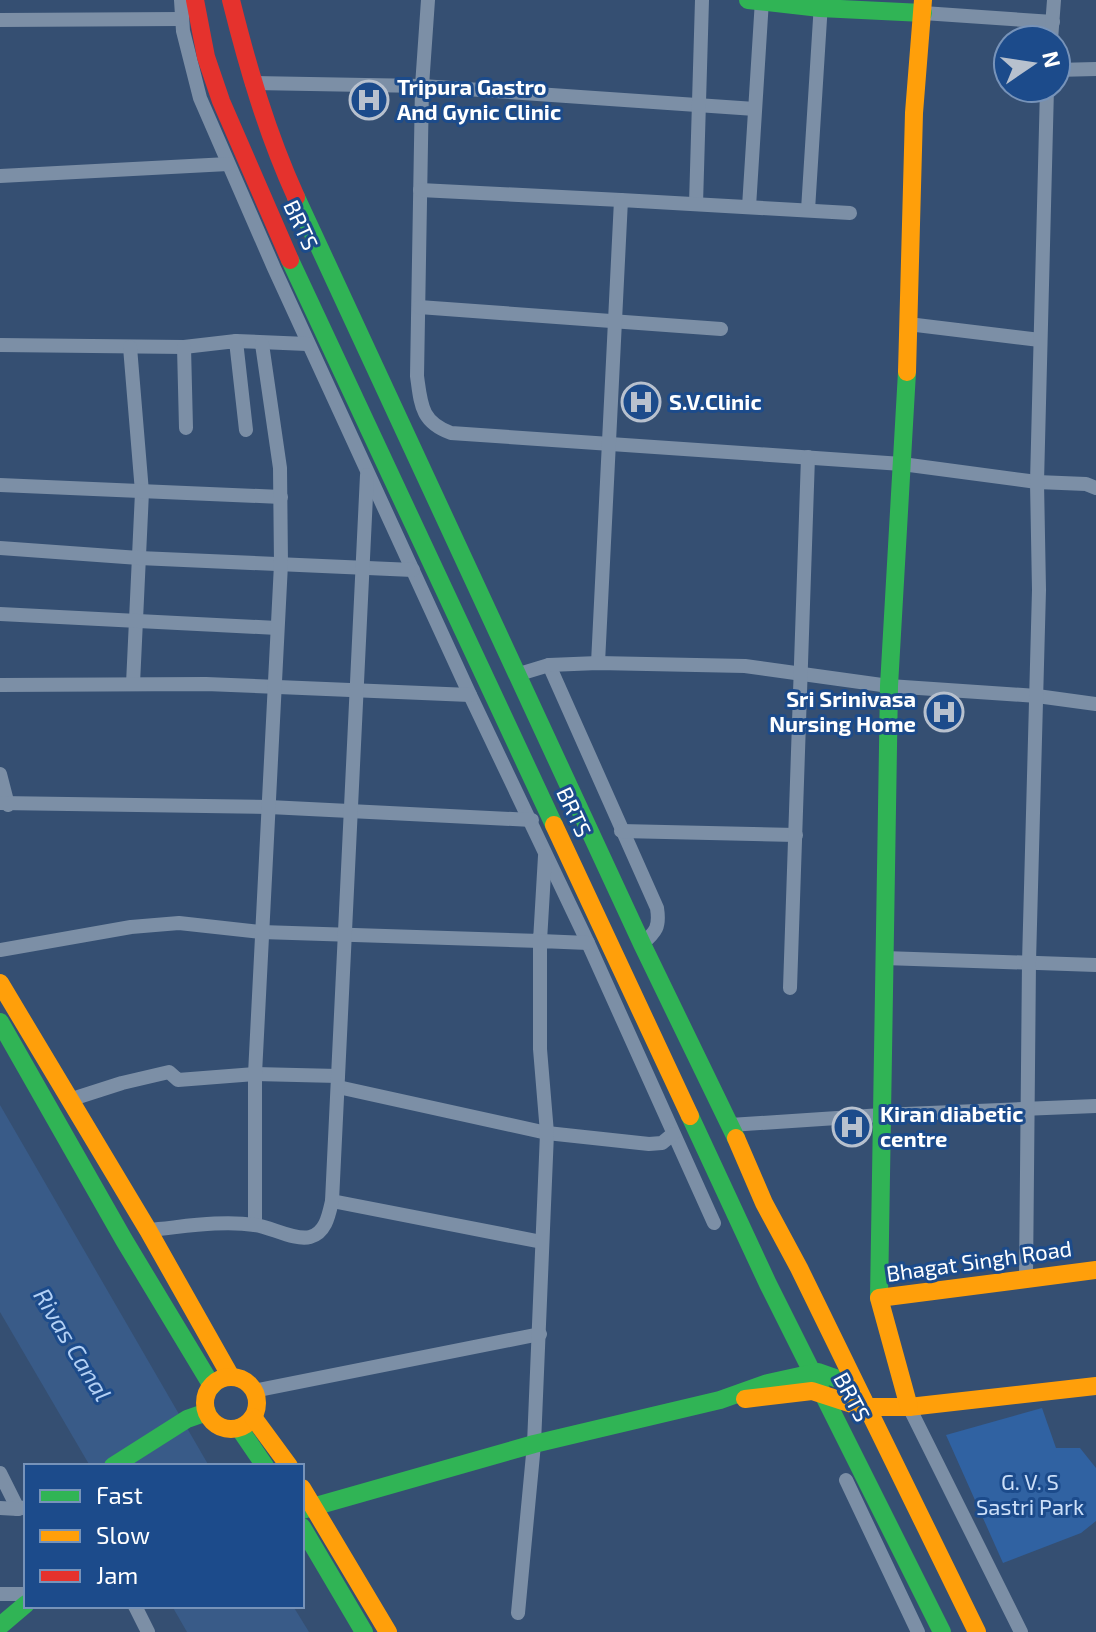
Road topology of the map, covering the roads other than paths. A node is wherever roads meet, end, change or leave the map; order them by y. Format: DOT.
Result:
graph roads {
  1 [pos="181,0"];
  2 [pos="195,0"];
  3 [pos="231,0"];
  4 [pos="428,0"];
  5 [pos="702,0"];
  6 [pos="748,0"];
  7 [pos="762,0"];
  8 [pos="1054,0"];
  9 [pos="821,4"];
  10 [pos="923,7"];
  11 [pos="181,19"];
  12 [pos="0,20"];
  13 [pos="1053,22"];
  14 [pos="1096,69"];
  15 [pos="1072,70"];
  16 [pos="252,83"];
  17 [pos="422,86"];
  18 [pos="1047,104"];
  19 [pos="698,105"];
  20 [pos="755,109"];
  21 [pos="228,164"];
  22 [pos="0,176"];
  23 [pos="420,190"];
  24 [pos="621,200"];
  25 [pos="696,204"];
  26 [pos="749,207"];
  27 [pos="808,210"];
  28 [pos="850,213"];
  29 [pos="419,307"];
  30 [pos="615,319"];
  31 [pos="908,324"];
  32 [pos="721,329"];
  33 [pos="1040,340"];
  34 [pos="236,341"];
  35 [pos="262,344"];
  36 [pos="307,344"];
  37 [pos="0,345"];
  38 [pos="130,347"];
  39 [pos="184,347"];
  40 [pos="186,428"];
  41 [pos="246,430"];
  42 [pos="607,445"];
  43 [pos="808,457"];
  44 [pos="902,464"];
  45 [pos="367,472"];
  46 [pos="1037,482"];
  47 [pos="0,485"];
  48 [pos="1096,488"];
  49 [pos="142,492"];
  50 [pos="281,497"];
  51 [pos="0,548"];
  52 [pos="139,558"];
  53 [pos="281,564"];
  54 [pos="362,568"];
  55 [pos="413,570"];
  56 [pos="0,614"];
  57 [pos="136,619"];
  58 [pos="277,628"];
  59 [pos="598,663"];
  60 [pos="549,665"];
  61 [pos="802,673"];
  62 [pos="516,675"];
  63 [pos="133,684"];
  64 [pos="0,685"];
  65 [pos="889,686"];
  66 [pos="274,687"];
  67 [pos="355,691"];
  68 [pos="470,695"];
  69 [pos="1037,696"];
  70 [pos="1096,704"];
  71 [pos="0,774"];
  72 [pos="4,804"];
  73 [pos="269,807"];
  74 [pos="349,812"];
  75 [pos="532,820"];
  76 [pos="621,831"];
  77 [pos="796,835"];
  78 [pos="545,853"];
  79 [pos="261,932"];
  80 [pos="344,934"];
  81 [pos="540,941"];
  82 [pos="588,943"];
  83 [pos="642,944"];
  84 [pos="0,950"];
  85 [pos="884,958"];
  86 [pos="1029,962"];
  87 [pos="1096,965"];
  88 [pos="0,983"];
  89 [pos="790,988"];
  90 [pos="0,1022"];
  91 [pos="255,1074"];
  92 [pos="338,1082"];
  93 [pos="69,1100"];
  94 [pos="1096,1106"];
  95 [pos="1027,1109"];
  96 [pos="882,1115"];
  97 [pos="730,1125"];
  98 [pos="547,1133"];
  99 [pos="673,1134"];
  100 [pos="332,1201"];
  101 [pos="714,1223"];
  102 [pos="255,1225"];
  103 [pos="148,1230"];
  104 [pos="542,1242"];
  105 [pos="1096,1270"];
  106 [pos="1026,1278"];
  107 [pos="879,1298"];
  108 [pos="540,1334"];
  109 [pos="812,1373"];
  110 [pos="231,1377"];
  111 [pos="855,1385"];
  112 [pos="212,1386"];
  113 [pos="1096,1386"];
  114 [pos="254,1391"];
  115 [pos="823,1394"];
  116 [pos="720,1400"];
  117 [pos="909,1407"];
  118 [pos="867,1408"];
  119 [pos="207,1412"];
  120 [pos="246,1422"];
  121 [pos="534,1444"];
  122 [pos="116,1464"];
  123 [pos="264,1464"];
  124 [pos="287,1464"];
  125 [pos="0,1473"];
  126 [pos="846,1480"];
  127 [pos="0,1508"];
  128 [pos="22,1508"];
  129 [pos="308,1508"];
  130 [pos="304,1530"];
  131 [pos="0,1594"];
  132 [pos="24,1594"];
  133 [pos="24,1606"];
  134 [pos="136,1608"];
  135 [pos="518,1613"];
  136 [pos="0,1626"];
  137 [pos="148,1632"];
  138 [pos="364,1632"];
  139 [pos="388,1632"];
  140 [pos="918,1632"];
  141 [pos="942,1632"];
  142 [pos="977,1632"];
  143 [pos="1021,1632"];
  1 -- 11 [label="street"];
  2 -- 109 [label="street, BRTS"];
  3 -- 16 [label="street"];
  4 -- 17 [label="street"];
  5 -- 19 [label="street"];
  6 -- 7 [label="street"];
  7 -- 9 [label="street"];
  7 -- 20 [label="street"];
  8 -- 13 [label="street"];
  9 -- 10 [label="street"];
  9 -- 27 [label="street"];
  10 -- 13 [label="street"];
  10 -- 31 [label="street"];
  11 -- 12 [label="street"];
  11 -- 21 [label="street"];
  14 -- 15 [label="street"];
  16 -- 17 [label="street"];
  16 -- 62 [label="street"];
  17 -- 19 [label="street"];
  17 -- 23 [label="street"];
  18 -- 33 [label="street"];
  19 -- 20 [label="street"];
  19 -- 25 [label="street"];
  20 -- 26 [label="street"];
  21 -- 22 [label="street"];
  21 -- 36 [label="street"];
  23 -- 24 [label="street"];
  23 -- 29 [label="street"];
  24 -- 25 [label="street"];
  24 -- 30 [label="street"];
  25 -- 26 [label="street"];
  26 -- 27 [label="street"];
  27 -- 28 [label="street"];
  29 -- 30 [label="street"];
  29 -- 42 [label="street"];
  30 -- 32 [label="street"];
  30 -- 42 [label="street"];
  31 -- 33 [label="street"];
  31 -- 44 [label="street"];
  33 -- 46 [label="street"];
  34 -- 35 [label="street"];
  34 -- 39 [label="street"];
  34 -- 41 [label="street"];
  35 -- 36 [label="street"];
  35 -- 50 [label="street"];
  36 -- 45 [label="street"];
  37 -- 38 [label="street"];
  38 -- 39 [label="street"];
  38 -- 49 [label="street"];
  39 -- 40 [label="street"];
  42 -- 43 [label="street"];
  42 -- 59 [label="street"];
  43 -- 44 [label="street"];
  43 -- 61 [label="street"];
  44 -- 46 [label="street"];
  44 -- 65 [label="street"];
  45 -- 54 [label="street"];
  45 -- 55 [label="street"];
  46 -- 48 [label="street"];
  46 -- 69 [label="street"];
  47 -- 49 [label="street"];
  49 -- 50 [label="street"];
  49 -- 52 [label="street"];
  50 -- 53 [label="street"];
  51 -- 52 [label="street"];
  52 -- 53 [label="street"];
  52 -- 57 [label="street"];
  53 -- 54 [label="street"];
  53 -- 58 [label="street"];
  54 -- 55 [label="street"];
  54 -- 67 [label="street"];
  55 -- 68 [label="street"];
  56 -- 57 [label="street"];
  57 -- 58 [label="street"];
  57 -- 63 [label="street"];
  58 -- 66 [label="street"];
  59 -- 60 [label="street"];
  59 -- 61 [label="street"];
  60 -- 62 [label="street"];
  60 -- 76 [label="street"];
  61 -- 65 [label="street"];
  61 -- 77 [label="street"];
  62 -- 83 [label="street"];
  63 -- 64 [label="street"];
  63 -- 66 [label="street"];
  65 -- 69 [label="street"];
  65 -- 85 [label="street"];
  66 -- 67 [label="street"];
  66 -- 73 [label="street"];
  67 -- 68 [label="street"];
  67 -- 74 [label="street"];
  68 -- 75 [label="street"];
  69 -- 70 [label="street"];
  69 -- 86 [label="street"];
  71 -- 72 [label="street"];
  72 -- 73 [label="street"];
  73 -- 74 [label="street"];
  73 -- 79 [label="street"];
  74 -- 75 [label="street"];
  74 -- 80 [label="street"];
  75 -- 78 [label="street"];
  76 -- 77 [label="street"];
  76 -- 83 [label="street"];
  77 -- 89 [label="street"];
  78 -- 81 [label="street"];
  78 -- 82 [label="street"];
  79 -- 80 [label="street"];
  79 -- 84 [label="street"];
  79 -- 91 [label="street"];
  80 -- 81 [label="street"];
  80 -- 92 [label="street"];
  81 -- 82 [label="street"];
  81 -- 98 [label="street"];
  82 -- 99 [label="street"];
  83 -- 97 [label="street"];
  85 -- 86 [label="street"];
  85 -- 96 [label="street"];
  86 -- 87 [label="street"];
  86 -- 95 [label="street"];
  88 -- 93 [label="street"];
  90 -- 112 [label="street"];
  91 -- 92 [label="street"];
  91 -- 93 [label="street"];
  91 -- 102 [label="street"];
  92 -- 98 [label="street"];
  92 -- 100 [label="street"];
  93 -- 103 [label="street"];
  94 -- 95 [label="street"];
  95 -- 96 [label="street"];
  95 -- 106 [label="street"];
  96 -- 97 [label="street"];
  96 -- 107 [label="street"];
  97 -- 111 [label="street"];
  98 -- 99 [label="street"];
  98 -- 104 [label="street"];
  99 -- 101 [label="street"];
  100 -- 102 [label="street"];
  100 -- 104 [label="street"];
  102 -- 103 [label="street"];
  103 -- 110 [label="street"];
  104 -- 108 [label="street"];
  105 -- 106 [label="street, Bhagat Singh Road"];
  106 -- 107 [label="street, Bhagat Singh Road"];
  107 -- 117 [label="street, Bhagat Singh Road"];
  108 -- 114 [label="street"];
  108 -- 121 [label="street"];
  109 -- 111 [label="street"];
  109 -- 115 [label="street, BRTS"];
  109 -- 116 [label="street"];
  110 -- 112 [label="street"];
  110 -- 114 [label="street"];
  111 -- 118 [label="street"];
  112 -- 119 [label="street"];
  113 -- 117 [label="street"];
  114 -- 120 [label="street"];
  115 -- 116 [label="street"];
  115 -- 118 [label="street"];
  115 -- 141 [label="street, BRTS"];
  116 -- 121 [label="street"];
  117 -- 118 [label="street"];
  117 -- 143 [label="street"];
  118 -- 142 [label="street"];
  119 -- 120 [label="street"];
  119 -- 122 [label="street"];
  120 -- 123 [label="street"];
  120 -- 124 [label="street"];
  121 -- 129 [label="street"];
  121 -- 135 [label="street"];
  125 -- 128 [label="street"];
  126 -- 140 [label="street"];
  127 -- 128 [label="street"];
  129 -- 139 [label="street"];
  130 -- 138 [label="street"];
  131 -- 132 [label="street"];
  133 -- 136 [label="street"];
  134 -- 137 [label="street"];
}
